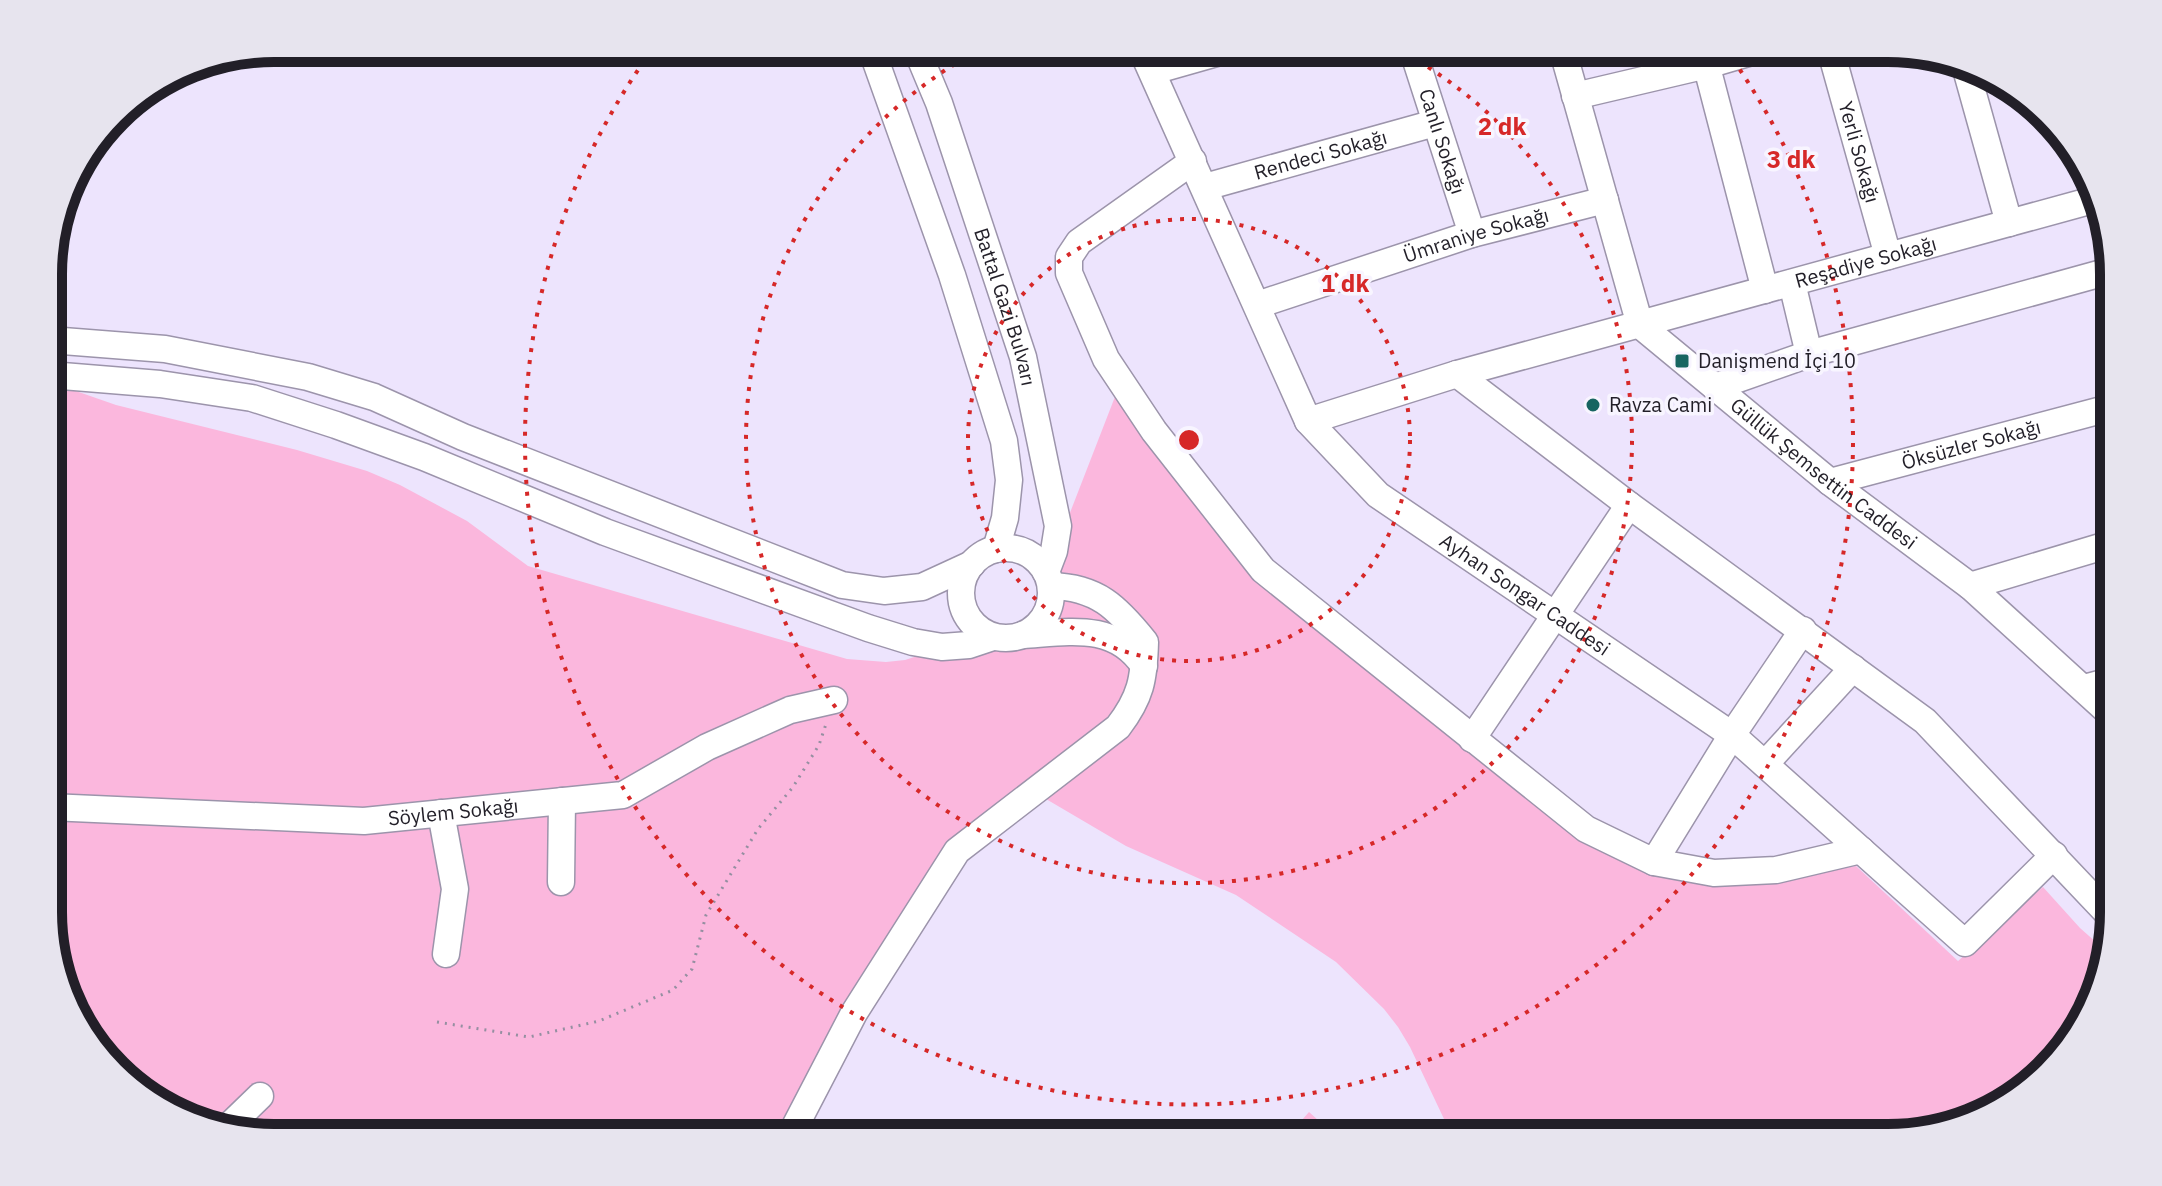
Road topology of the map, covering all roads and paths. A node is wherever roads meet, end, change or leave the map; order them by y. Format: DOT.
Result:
graph roads {
  1 [pos="876,62"];
  2 [pos="922,62"];
  3 [pos="1148,62"];
  4 [pos="1416,62"];
  5 [pos="1566,62"];
  6 [pos="1686,62"];
  7 [pos="1707,62"];
  8 [pos="1834,62"];
  9 [pos="1969,78"];
  10 [pos="1575,96"];
  11 [pos="1435,123"];
  12 [pos="1193,161"];
  13 [pos="1205,187"];
  14 [pos="1605,200"];
  15 [pos="2087,202"];
  16 [pos="2009,223"];
  17 [pos="1472,234"];
  18 [pos="1888,256"];
  19 [pos="2100,274"];
  20 [pos="1792,283"];
  21 [pos="1765,290"];
  22 [pos="1257,305"];
  23 [pos="1640,325"];
  24 [pos="62,341"];
  25 [pos="1809,354"];
  26 [pos="1457,374"];
  27 [pos="62,376"];
  28 [pos="1715,387"];
  29 [pos="2100,410"];
  30 [pos="1308,421"];
  31 [pos="1830,482"];
  32 [pos="1629,505"];
  33 [pos="2100,547"];
  34 [pos="996,549"];
  35 [pos="972,564"];
  36 [pos="1048,579"];
  37 [pos="1970,586"];
  38 [pos="1553,615"];
  39 [pos="1803,630"];
  40 [pos="1023,635"];
  41 [pos="993,637"];
  42 [pos="1144,666"];
  43 [pos="1853,668"];
  44 [pos="2100,684"];
  45 [pos="2084,688"];
  46 [pos="834,700"];
  47 [pos="2100,703"];
  48 [pos="1732,735"];
  49 [pos="1472,739"];
  50 [pos="1765,764"];
  51 [pos="562,801"];
  52 [pos="62,808"];
  53 [pos="441,813"];
  54 [pos="1861,850"];
  55 [pos="2054,855"];
  56 [pos="1654,862"];
  57 [pos="561,882"];
  58 [pos="2100,905"];
  59 [pos="446,954"];
  60 [pos="437,1022"];
  61 [pos="260,1096"];
  62 [pos="235,1120"];
  63 [pos="796,1124"];
  1 -- 34 [label="street, Battal Gazi Bulvarı"];
  2 -- 36 [label="street, Battal Gazi Bulvarı"];
  3 -- 12 [label="street, Ayhan Songar Caddesi"];
  4 -- 11 [label="street, Canlı Sokağı"];
  5 -- 10 [label="street"];
  6 -- 10 [label="street"];
  7 -- 21 [label="street"];
  8 -- 18 [label="street, Yerli Sokağı"];
  9 -- 16 [label="street"];
  10 -- 14 [label="street"];
  11 -- 13 [label="street, Rendeci Sokağı"];
  11 -- 17 [label="street, Canlı Sokağı"];
  12 -- 13 [label="street, Ayhan Songar Caddesi"];
  12 -- 49 [label="street"];
  13 -- 22 [label="street, Ayhan Songar Caddesi"];
  14 -- 17 [label="street, Ümraniye Sokağı"];
  14 -- 23 [label="street"];
  15 -- 16 [label="street, Reşadiye Sokağı"];
  16 -- 18 [label="street, Reşadiye Sokağı"];
  17 -- 22 [label="street, Ümraniye Sokağı"];
  18 -- 20 [label="street, Reşadiye Sokağı"];
  19 -- 25 [label="street"];
  20 -- 21 [label="street, Reşadiye Sokağı"];
  20 -- 25 [label="street"];
  21 -- 23 [label="street, Reşadiye Sokağı"];
  22 -- 30 [label="street, Ayhan Songar Caddesi"];
  23 -- 26 [label="street, Reşadiye Sokağı"];
  23 -- 28 [label="street, Güllük Şemsettin Caddesi"];
  24 -- 35 [label="street"];
  25 -- 28 [label="street"];
  26 -- 30 [label="street, Reşadiye Sokağı"];
  26 -- 32 [label="street"];
  27 -- 41 [label="street"];
  28 -- 31 [label="street, Güllük Şemsettin Caddesi"];
  29 -- 31 [label="street, Öksüzler Sokağı"];
  30 -- 38 [label="street, Ayhan Songar Caddesi"];
  31 -- 37 [label="street, Güllük Şemsettin Caddesi"];
  32 -- 38 [label="street"];
  32 -- 39 [label="street"];
  33 -- 37 [label="street"];
  34 -- 35 [label="street"];
  34 -- 36 [label="street"];
  35 -- 41 [label="street"];
  36 -- 40 [label="street"];
  36 -- 42 [label="street"];
  37 -- 45 [label="street, Güllük Şemsettin Caddesi"];
  38 -- 48 [label="street, Ayhan Songar Caddesi"];
  38 -- 49 [label="street"];
  39 -- 43 [label="street"];
  39 -- 48 [label="street"];
  40 -- 41 [label="street"];
  40 -- 42 [label="street"];
  42 -- 63 [label="street"];
  43 -- 50 [label="street"];
  43 -- 55 [label="street"];
  44 -- 45 [label="street"];
  45 -- 47 [label="street, Güllük Şemsettin Caddesi"];
  46 -- 51 [label="street, Söylem Sokağı"];
  46 -- 60 [label="path"];
  48 -- 50 [label="street, Ayhan Songar Caddesi"];
  48 -- 56 [label="street"];
  49 -- 56 [label="street"];
  50 -- 54 [label="street, Ayhan Songar Caddesi"];
  51 -- 53 [label="street, Söylem Sokağı"];
  51 -- 57 [label="street"];
  52 -- 53 [label="street, Söylem Sokağı"];
  53 -- 59 [label="street"];
  54 -- 55 [label="street, Ayhan Songar Caddesi"];
  54 -- 56 [label="street"];
  55 -- 58 [label="street"];
  61 -- 62 [label="street"];
}
